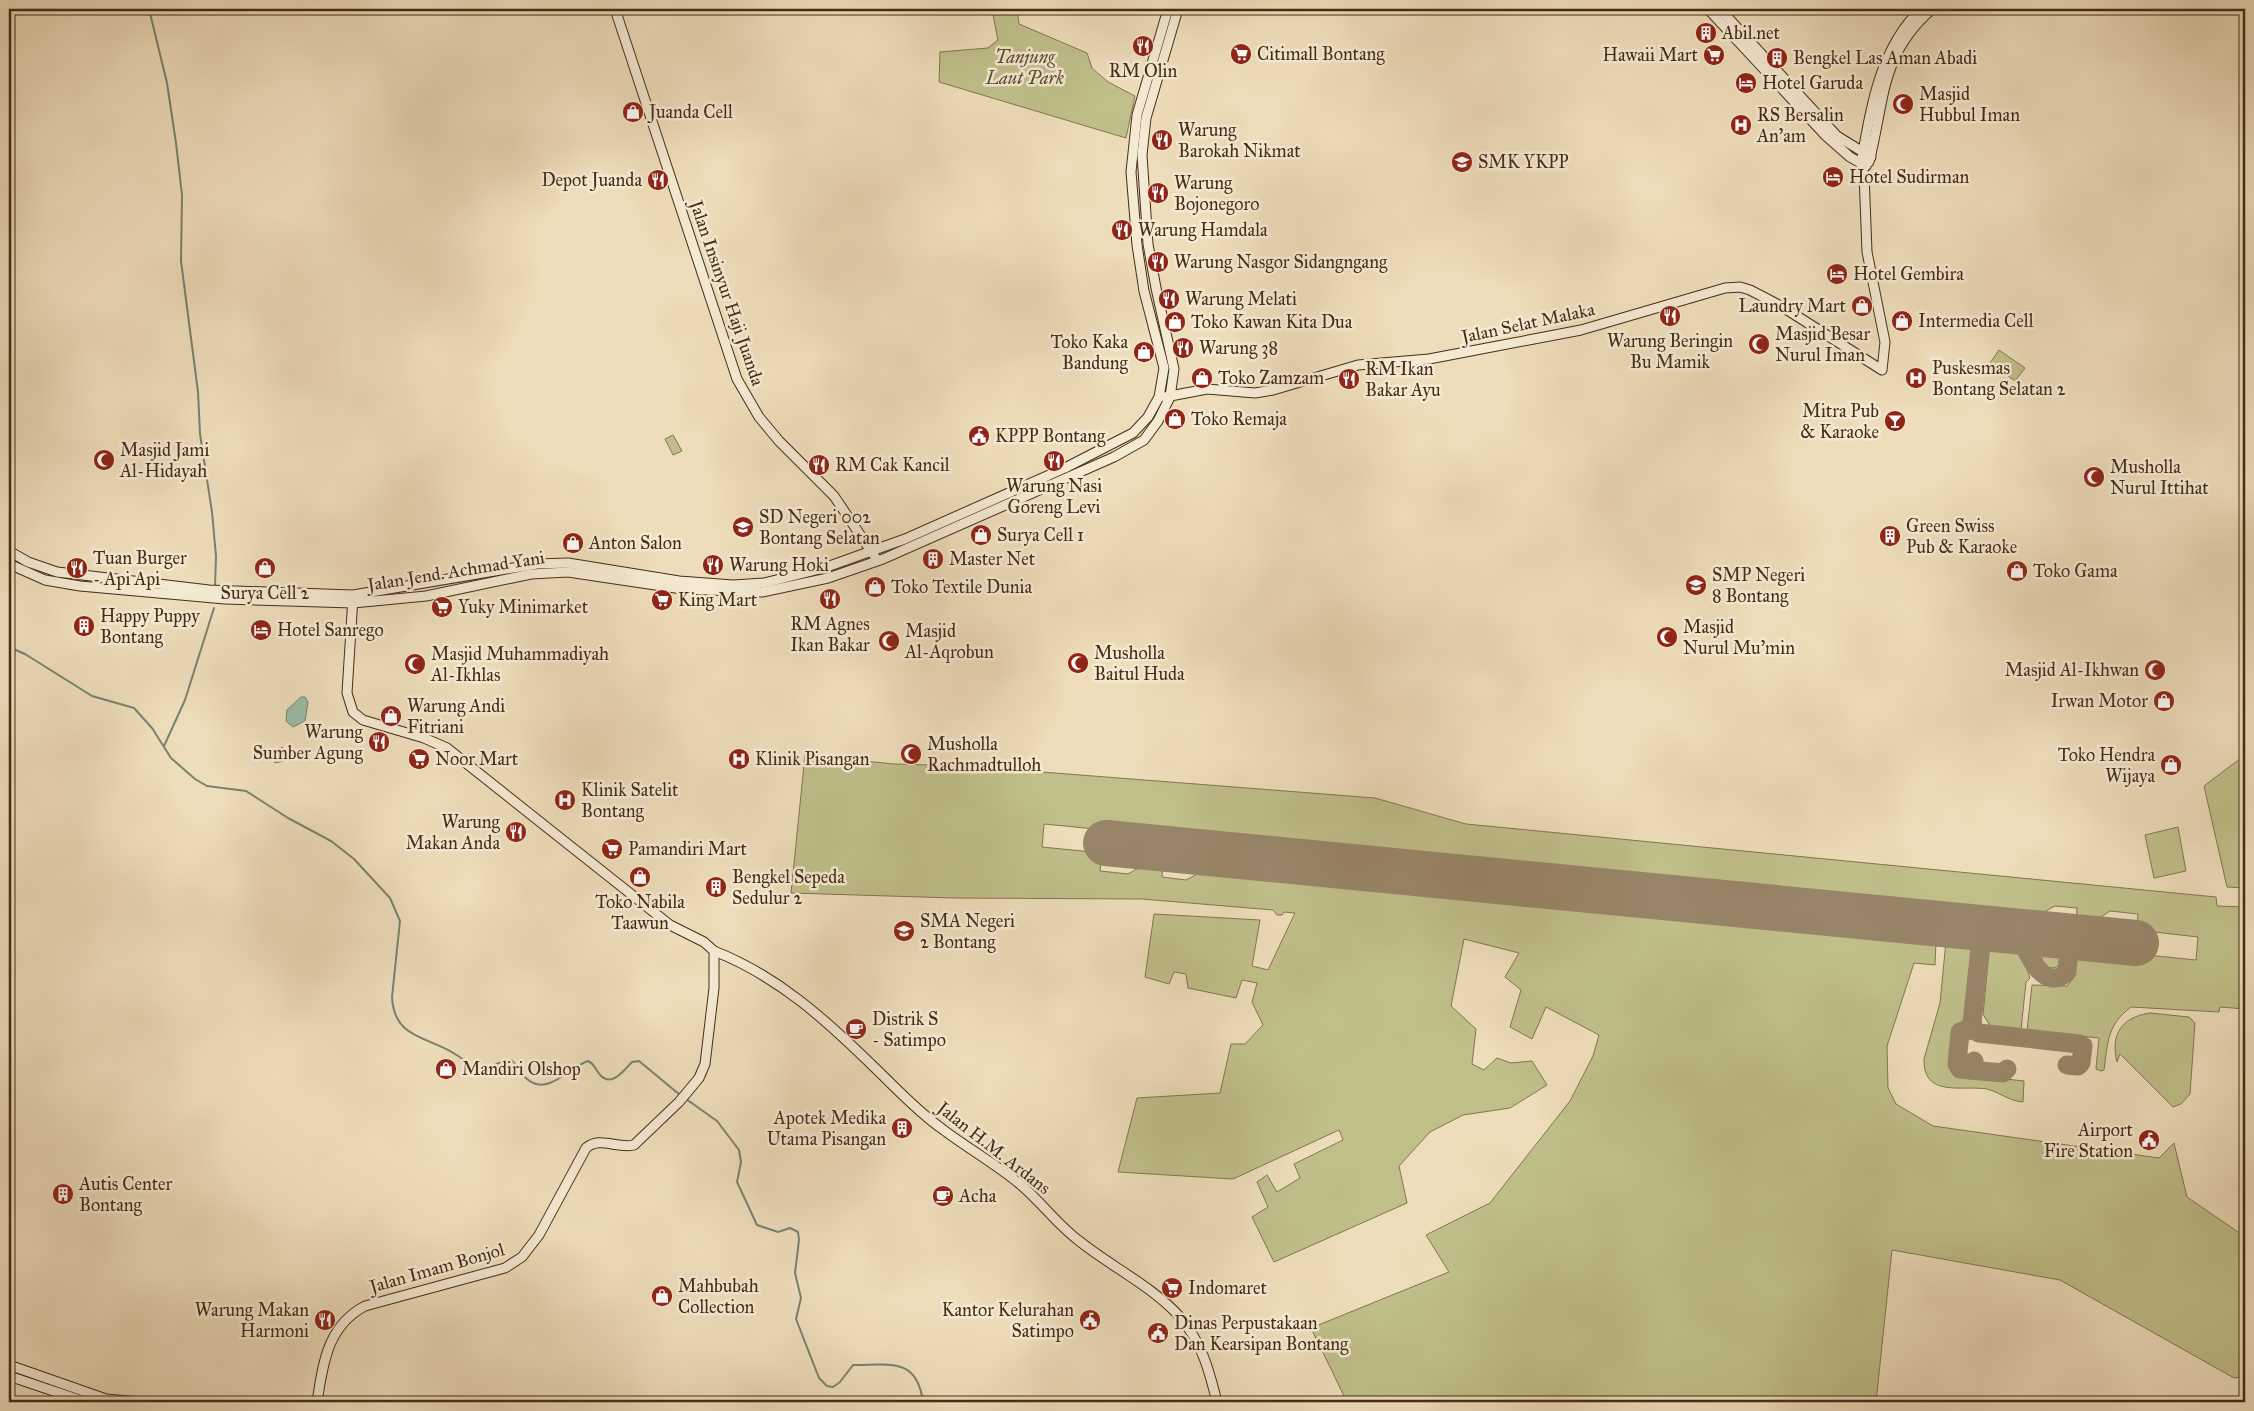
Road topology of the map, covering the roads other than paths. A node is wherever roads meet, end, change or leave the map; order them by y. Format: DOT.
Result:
graph roads {
  1 [pos="615,9"];
  2 [pos="1168,9"];
  3 [pos="1178,9"];
  4 [pos="1708,9"];
  5 [pos="1720,9"];
  6 [pos="1921,9"];
  7 [pos="1932,9"];
  8 [pos="1867,155"];
  9 [pos="1864,168"];
  10 [pos="1159,397"];
  11 [pos="1170,397"];
  12 [pos="9,551"];
  13 [pos="872,552"];
  14 [pos="878,561"];
  15 [pos="9,564"];
  16 [pos="217,594"];
  17 [pos="355,599"];
  18 [pos="714,951"];
  19 [pos="9,1365"];
  20 [pos="24,1370"];
  21 [pos="9,1376"];
  22 [pos="19,1380"];
  23 [pos="86,1402"];
  24 [pos="139,1402"];
  25 [pos="317,1402"];
  26 [pos="1217,1402"];
  1 -- 13 [label="street, Jalan Insinyur Haji Juanda"];
  2 -- 10 [label="street"];
  3 -- 11 [label="street, Jalan Jend. Achmad Yani"];
  4 -- 9 [label="street"];
  5 -- 8 [label="street"];
  6 -- 8 [label="street"];
  7 -- 8 [label="street"];
  8 -- 9 [label="street"];
  9 -- 11 [label="street, Jalan Selat Malaka"];
  10 -- 11 [label="street, Jalan Selat Malaka"];
  10 -- 13 [label="street, Jalan Jend. Achmad Yani"];
  11 -- 14 [label="street, Jalan Jend. Achmad Yani"];
  12 -- 16 [label="street, Jalan Jend. Achmad Yani"];
  13 -- 14 [label="street, Jalan Insinyur Haji Juanda"];
  13 -- 17 [label="street, Jalan Jend. Achmad Yani"];
  14 -- 17 [label="street, Jalan Jend. Achmad Yani"];
  15 -- 16 [label="street, Jalan Jend. Achmad Yani"];
  16 -- 17 [label="street, Jalan Jend. Achmad Yani"];
  17 -- 18 [label="street"];
  18 -- 25 [label="street, Jalan Imam Bonjol"];
  18 -- 26 [label="street, Jalan H.M. Ardans"];
  19 -- 20 [label="street"];
  20 -- 22 [label="street"];
  20 -- 24 [label="street"];
  21 -- 22 [label="street"];
  22 -- 23 [label="street"];
}
